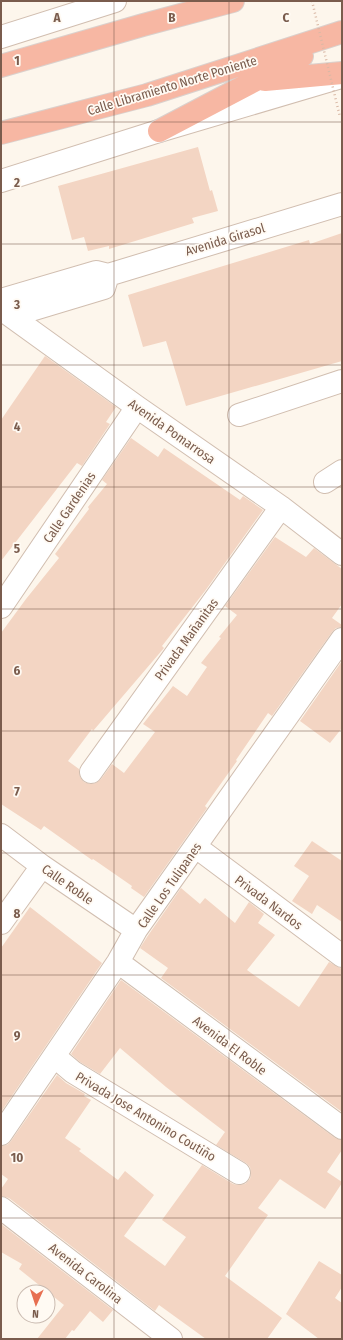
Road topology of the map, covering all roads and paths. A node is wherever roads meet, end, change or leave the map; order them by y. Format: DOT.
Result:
graph roads {
  1 [pos="115,1"];
  2 [pos="195,1"];
  3 [pos="233,1"];
  4 [pos="312,1"];
  5 [pos="143,25"];
  6 [pos="342,33"];
  7 [pos="1,37"];
  8 [pos="1,66"];
  9 [pos="342,72"];
  10 [pos="342,77"];
  11 [pos="256,81"];
  12 [pos="147,95"];
  13 [pos="340,117"];
  14 [pos="159,131"];
  15 [pos="1,133"];
  16 [pos="1,181"];
  17 [pos="342,204"];
  18 [pos="4,308"];
  19 [pos="342,381"];
  20 [pos="137,406"];
  21 [pos="239,415"];
  22 [pos="281,507"];
  23 [pos="342,554"];
  24 [pos="1,608"];
  25 [pos="342,639"];
  26 [pos="91,772"];
  27 [pos="1,836"];
  28 [pos="196,847"];
  29 [pos="42,866"];
  30 [pos="1,923"];
  31 [pos="136,930"];
  32 [pos="342,956"];
  33 [pos="118,962"];
  34 [pos="54,1056"];
  35 [pos="342,1128"];
  36 [pos="1,1134"];
  37 [pos="239,1173"];
  38 [pos="1,1208"];
  39 [pos="172,1339"];
  1 -- 7 [label="street"];
  2 -- 5 [label="highway"];
  3 -- 5 [label="highway"];
  4 -- 13 [label="path, bridge"];
  5 -- 8 [label="highway"];
  6 -- 11 [label="highway"];
  6 -- 12 [label="highway, Calle Libramiento Norte Poniente"];
  9 -- 11 [label="highway"];
  10 -- 14 [label="street"];
  11 -- 12 [label="highway"];
  11 -- 14 [label="highway"];
  12 -- 15 [label="highway, Calle Libramiento Norte Poniente"];
  14 -- 16 [label="street"];
  17 -- 18 [label="street, Avenida Girasol"];
  18 -- 20 [label="street, Avenida Pomarrosa"];
  19 -- 21 [label="street"];
  20 -- 22 [label="street, Avenida Pomarrosa"];
  20 -- 24 [label="street, Calle Gardenias"];
  22 -- 23 [label="street, Avenida Pomarrosa"];
  22 -- 26 [label="street, Privada Mañanitas"];
  25 -- 28 [label="street, Calle Los Tulipanes"];
  27 -- 29 [label="street, Calle Roble"];
  28 -- 31 [label="street, Calle Los Tulipanes"];
  28 -- 32 [label="street, Privada Nardos"];
  29 -- 30 [label="street"];
  29 -- 31 [label="street, Calle Roble"];
  31 -- 33 [label="street, Calle Los Tulipanes"];
  33 -- 34 [label="street, Calle Los Tulipanes"];
  33 -- 35 [label="street, Avenida El Roble"];
  34 -- 36 [label="street, Calle Los Tulipanes"];
  34 -- 37 [label="street, Privada Jose Antonino Coutiño"];
  38 -- 39 [label="street, Avenida Carolina"];
}
